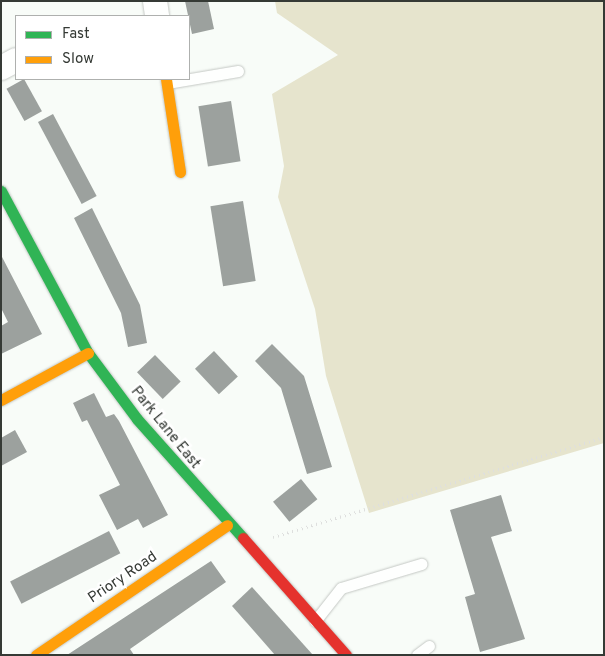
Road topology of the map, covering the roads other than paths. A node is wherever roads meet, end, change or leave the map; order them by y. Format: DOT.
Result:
graph roads {
  1 [pos="156,1"];
  2 [pos="157,15"];
  3 [pos="15,61"];
  4 [pos="1,68"];
  5 [pos="238,71"];
  6 [pos="190,78"];
  7 [pos="167,81"];
  8 [pos="180,172"];
  9 [pos="1,191"];
  10 [pos="88,352"];
  11 [pos="1,400"];
  12 [pos="227,525"];
  13 [pos="420,564"];
  14 [pos="315,621"];
  15 [pos="429,646"];
  16 [pos="36,655"];
  17 [pos="346,655"];
  18 [pos="417,655"];
  1 -- 2 [label="street"];
  3 -- 4 [label="street"];
  5 -- 6 [label="lane"];
  7 -- 8 [label="street"];
  9 -- 10 [label="street, Park Lane East"];
  10 -- 11 [label="street"];
  10 -- 12 [label="street, Park Lane East"];
  12 -- 14 [label="street, Park Lane East"];
  12 -- 16 [label="street, Priory Road"];
  13 -- 14 [label="lane"];
  14 -- 17 [label="street, Park Lane East"];
  15 -- 18 [label="lane"];
}
